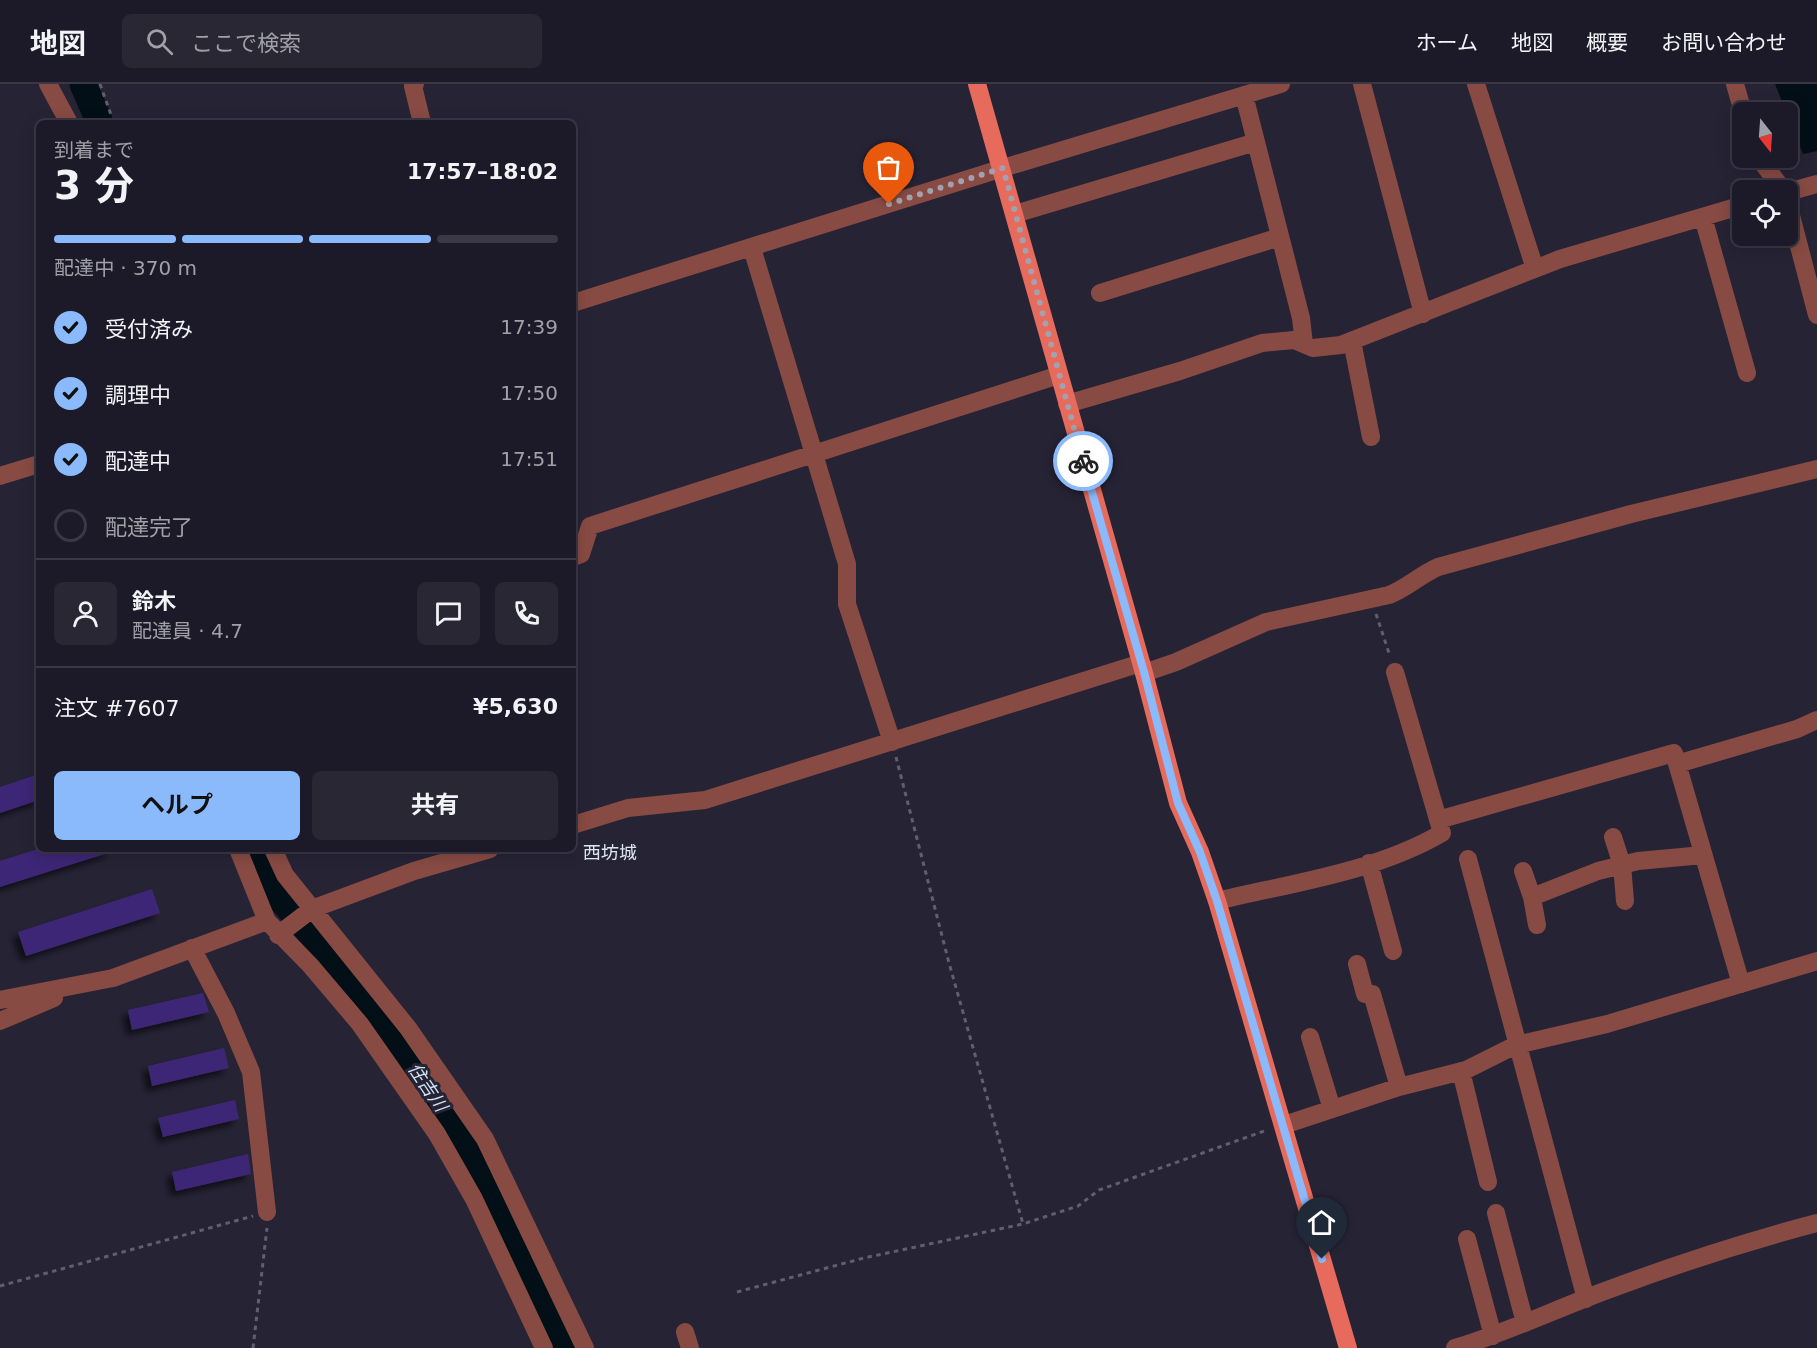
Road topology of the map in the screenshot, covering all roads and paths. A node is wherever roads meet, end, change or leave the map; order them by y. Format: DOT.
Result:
graph roads {
  1 [pos="48,84"];
  2 [pos="100,84"];
  3 [pos="415,84"];
  4 [pos="977,84"];
  5 [pos="1281,84"];
  6 [pos="1362,84"];
  7 [pos="1476,84"];
  8 [pos="1734,84"];
  9 [pos="1237,92"];
  10 [pos="1740,102"];
  11 [pos="67,120"];
  12 [pos="113,120"];
  13 [pos="421,120"];
  14 [pos="1256,142"];
  15 [pos="1003,168"];
  16 [pos="1817,184"];
  17 [pos="1798,189"];
  18 [pos="1732,208"];
  19 [pos="1015,214"];
  20 [pos="1703,217"];
  21 [pos="1280,237"];
  22 [pos="1798,242"];
  23 [pos="752,248"];
  24 [pos="1535,269"];
  25 [pos="1100,293"];
  26 [pos="576,302"];
  27 [pos="1423,314"];
  28 [pos="1817,315"];
  29 [pos="1352,341"];
  30 [pos="1304,344"];
  31 [pos="1747,373"];
  32 [pos="1059,375"];
  33 [pos="1067,404"];
  34 [pos="1371,437"];
  35 [pos="812,454"];
  36 [pos="36,465"];
  37 [pos="1817,469"];
  38 [pos="0,476"];
  39 [pos="576,556"];
  40 [pos="1371,599"];
  41 [pos="1142,668"];
  42 [pos="1395,672"];
  43 [pos="1817,720"];
  44 [pos="892,742"];
  45 [pos="1677,764"];
  46 [pos="1438,820"];
  47 [pos="576,824"];
  48 [pos="1613,837"];
  49 [pos="239,852"];
  50 [pos="274,852"];
  51 [pos="480,852"];
  52 [pos="1704,855"];
  53 [pos="1468,859"];
  54 [pos="1369,863"];
  55 [pos="1622,865"];
  56 [pos="1523,871"];
  57 [pos="1532,897"];
  58 [pos="1217,901"];
  59 [pos="1625,901"];
  60 [pos="312,909"];
  61 [pos="1537,925"];
  62 [pos="272,928"];
  63 [pos="192,948"];
  64 [pos="1393,951"];
  65 [pos="1817,961"];
  66 [pos="1357,964"];
  67 [pos="89,984"];
  68 [pos="1741,984"];
  69 [pos="0,1000"];
  70 [pos="0,1021"];
  71 [pos="1310,1037"];
  72 [pos="1516,1045"];
  73 [pos="1461,1071"];
  74 [pos="1399,1087"];
  75 [pos="1332,1109"];
  76 [pos="1284,1125"];
  77 [pos="1488,1182"];
  78 [pos="267,1212"];
  79 [pos="1496,1213"];
  80 [pos="1817,1223"];
  81 [pos="1023,1224"];
  82 [pos="1467,1239"];
  83 [pos="0,1286"];
  84 [pos="737,1292"];
  85 [pos="1586,1299"];
  86 [pos="1524,1323"];
  87 [pos="1493,1336"];
  88 [pos="253,1348"];
  89 [pos="543,1348"];
  90 [pos="585,1348"];
  91 [pos="1348,1348"];
  92 [pos="1455,1348"];
  1 -- 11 [label="street"];
  2 -- 12 [label="path"];
  3 -- 13 [label="street"];
  4 -- 15 [label="main road"];
  5 -- 9 [label="street"];
  6 -- 27 [label="street"];
  7 -- 24 [label="street"];
  8 -- 10 [label="street"];
  9 -- 14 [label="street"];
  9 -- 15 [label="street"];
  14 -- 19 [label="street"];
  14 -- 21 [label="street"];
  15 -- 19 [label="main road"];
  15 -- 23 [label="street"];
  16 -- 17 [label="street"];
  18 -- 20 [label="street"];
  19 -- 32 [label="main road"];
  20 -- 24 [label="street"];
  20 -- 31 [label="street"];
  21 -- 25 [label="street"];
  21 -- 30 [label="street"];
  22 -- 28 [label="street"];
  23 -- 26 [label="street"];
  23 -- 35 [label="street"];
  24 -- 27 [label="street"];
  27 -- 29 [label="street"];
  29 -- 30 [label="street"];
  29 -- 34 [label="street"];
  30 -- 33 [label="street"];
  32 -- 33 [label="main road"];
  32 -- 35 [label="street"];
  33 -- 41 [label="main road"];
  35 -- 39 [label="street"];
  35 -- 44 [label="street"];
  36 -- 38 [label="street"];
  37 -- 40 [label="street"];
  40 -- 41 [label="street"];
  40 -- 42 [label="path"];
  41 -- 44 [label="street"];
  41 -- 58 [label="main road"];
  42 -- 46 [label="street"];
  43 -- 45 [label="street"];
  44 -- 47 [label="street"];
  44 -- 81 [label="path"];
  45 -- 46 [label="street"];
  45 -- 52 [label="street"];
  46 -- 54 [label="street"];
  48 -- 55 [label="street"];
  49 -- 62 [label="street"];
  50 -- 60 [label="street"];
  51 -- 60 [label="street"];
  52 -- 55 [label="street"];
  52 -- 68 [label="street"];
  53 -- 72 [label="street"];
  54 -- 58 [label="street"];
  54 -- 64 [label="street"];
  55 -- 57 [label="street"];
  55 -- 59 [label="street"];
  56 -- 57 [label="street"];
  57 -- 61 [label="street"];
  58 -- 76 [label="main road"];
  60 -- 62 [label="street"];
  60 -- 90 [label="street"];
  62 -- 63 [label="street"];
  62 -- 89 [label="street"];
  63 -- 67 [label="street"];
  63 -- 78 [label="street"];
  65 -- 68 [label="street"];
  66 -- 74 [label="street"];
  67 -- 69 [label="street"];
  67 -- 70 [label="street"];
  68 -- 72 [label="street"];
  71 -- 75 [label="street"];
  72 -- 73 [label="street"];
  72 -- 85 [label="street"];
  73 -- 74 [label="street"];
  73 -- 77 [label="street"];
  74 -- 75 [label="street"];
  75 -- 76 [label="street"];
  76 -- 81 [label="path"];
  76 -- 91 [label="main road"];
  78 -- 83 [label="path"];
  78 -- 88 [label="path"];
  79 -- 86 [label="street"];
  80 -- 85 [label="street"];
  81 -- 84 [label="path"];
  82 -- 87 [label="street"];
  85 -- 86 [label="street"];
  86 -- 87 [label="street"];
  87 -- 92 [label="street"];
}
